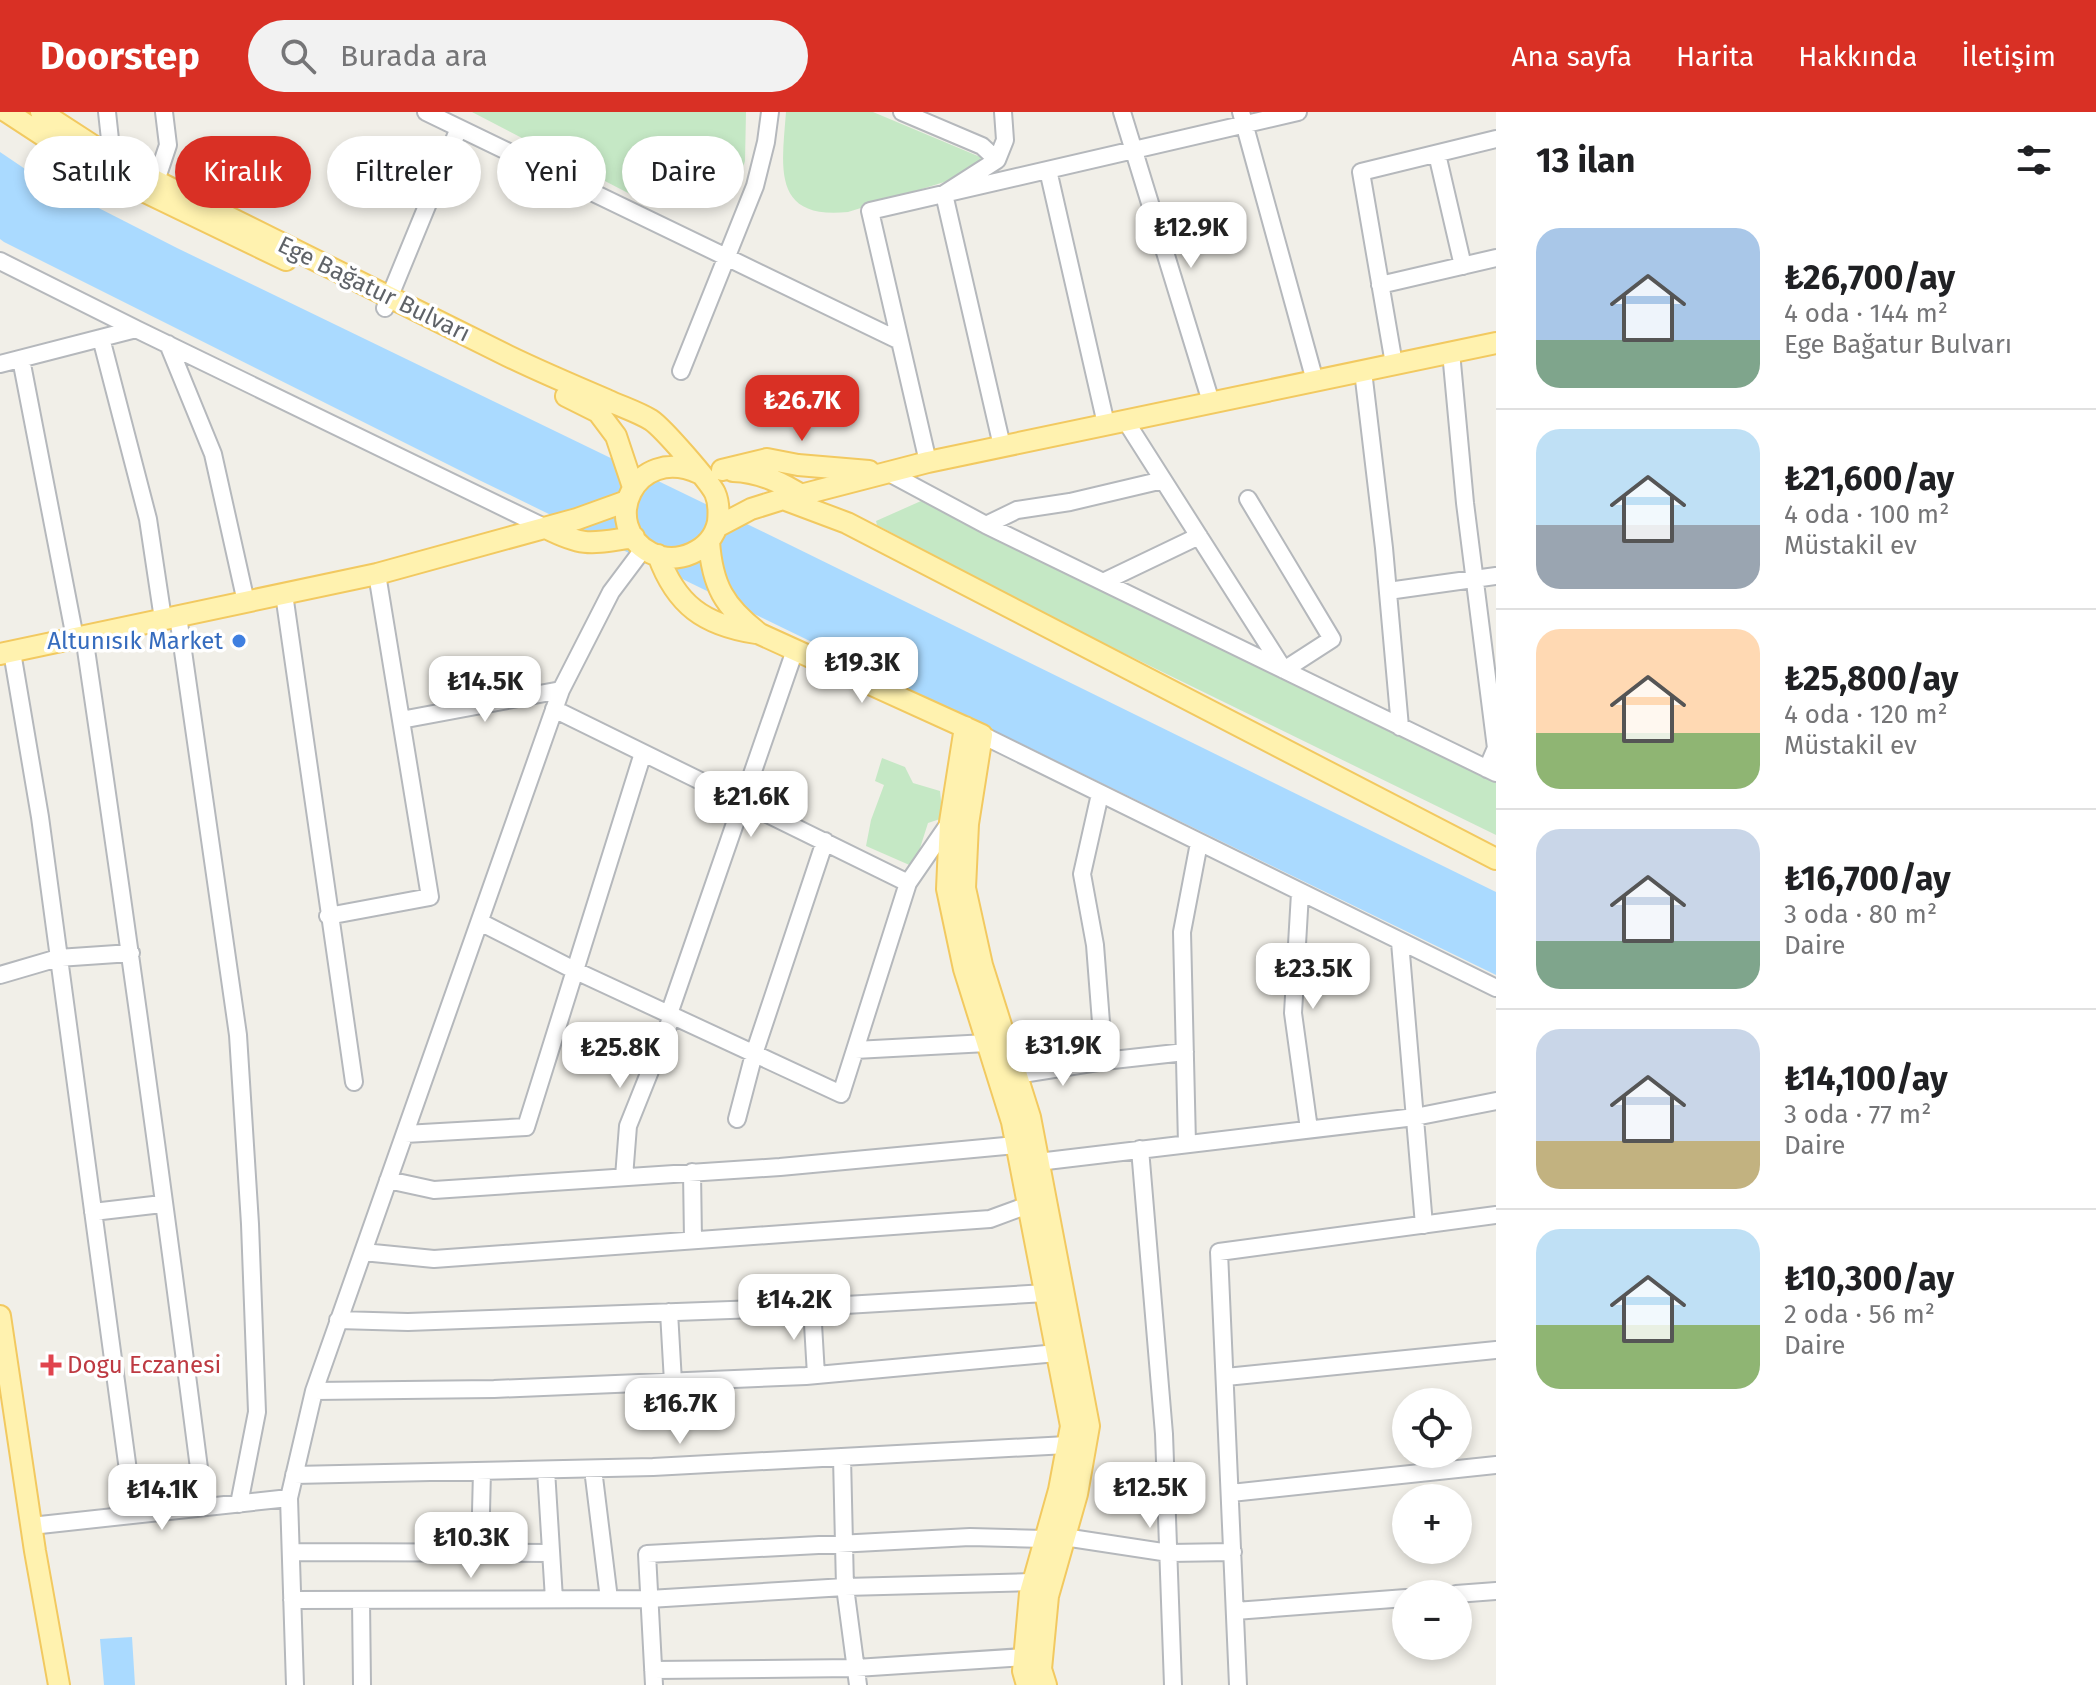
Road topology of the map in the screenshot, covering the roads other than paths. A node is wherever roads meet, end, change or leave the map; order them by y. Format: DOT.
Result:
graph roads {
  1 [pos="7,112"];
  2 [pos="39,112"];
  3 [pos="107,112"];
  4 [pos="164,112"];
  5 [pos="426,112"];
  6 [pos="770,112"];
  7 [pos="902,112"];
  8 [pos="1003,112"];
  9 [pos="1122,112"];
  10 [pos="1298,112"];
  11 [pos="1243,118"];
  12 [pos="459,128"];
  13 [pos="40,135"];
  14 [pos="77,136"];
  15 [pos="110,136"];
  16 [pos="1496,139"];
  17 [pos="1133,150"];
  18 [pos="1437,154"];
  19 [pos="997,160"];
  20 [pos="1048,170"];
  21 [pos="159,172"];
  22 [pos="159,183"];
  23 [pos="944,194"];
  24 [pos="726,257"];
  25 [pos="1496,258"];
  26 [pos="0,261"];
  27 [pos="1463,266"];
  28 [pos="1380,285"];
  29 [pos="388,302"];
  30 [pos="136,329"];
  31 [pos="101,338"];
  32 [pos="900,341"];
  33 [pos="1496,343"];
  34 [pos="168,344"];
  35 [pos="1451,352"];
  36 [pos="21,359"];
  37 [pos="0,364"];
  38 [pos="1394,364"];
  39 [pos="681,371"];
  40 [pos="1363,371"];
  41 [pos="1315,381"];
  42 [pos="1211,402"];
  43 [pos="1116,422"];
  44 [pos="1002,446"];
  45 [pos="928,462"];
  46 [pos="707,473"];
  47 [pos="889,473"];
  48 [pos="860,480"];
  49 [pos="1163,480"];
  50 [pos="630,494"];
  51 [pos="792,497"];
  52 [pos="1248,499"];
  53 [pos="847,523"];
  54 [pos="986,525"];
  55 [pos="546,528"];
  56 [pos="713,534"];
  57 [pos="1199,536"];
  58 [pos="645,547"];
  59 [pos="377,574"];
  60 [pos="1496,576"];
  61 [pos="1474,578"];
  62 [pos="1103,582"];
  63 [pos="1388,591"];
  64 [pos="284,594"];
  65 [pos="246,602"];
  66 [pos="171,617"];
  67 [pos="760,634"];
  68 [pos="79,637"];
  69 [pos="4,650"];
  70 [pos="795,650"];
  71 [pos="1284,670"];
  72 [pos="561,690"];
  73 [pos="554,709"];
  74 [pos="401,720"];
  75 [pos="1400,727"];
  76 [pos="973,731"];
  77 [pos="643,753"];
  78 [pos="1492,771"];
  79 [pos="1100,794"];
  80 [pos="743,801"];
  81 [pos="950,822"];
  82 [pos="825,841"];
  83 [pos="1199,843"];
  84 [pos="1496,859"];
  85 [pos="908,883"];
  86 [pos="1300,893"];
  87 [pos="328,916"];
  88 [pos="480,922"];
  89 [pos="1400,942"];
  90 [pos="131,953"];
  91 [pos="58,958"];
  92 [pos="576,971"];
  93 [pos="0,975"];
  94 [pos="1496,988"];
  95 [pos="670,1015"];
  96 [pos="987,1043"];
  97 [pos="855,1050"];
  98 [pos="1185,1052"];
  99 [pos="754,1054"];
  100 [pos="1104,1061"];
  101 [pos="1016,1075"];
  102 [pos="354,1082"];
  103 [pos="1496,1101"];
  104 [pos="1415,1117"];
  105 [pos="737,1119"];
  106 [pos="1309,1129"];
  107 [pos="405,1134"];
  108 [pos="1187,1144"];
  109 [pos="1016,1145"];
  110 [pos="1140,1149"];
  111 [pos="1038,1162"];
  112 [pos="692,1172"];
  113 [pos="624,1177"];
  114 [pos="388,1180"];
  115 [pos="162,1204"];
  116 [pos="1028,1205"];
  117 [pos="93,1212"];
  118 [pos="1496,1216"];
  119 [pos="1424,1225"];
  120 [pos="693,1240"];
  121 [pos="363,1252"];
  122 [pos="1046,1293"];
  123 [pos="812,1307"];
  124 [pos="669,1312"];
  125 [pos="0,1316"];
  126 [pos="338,1320"];
  127 [pos="1496,1350"];
  128 [pos="1057,1353"];
  129 [pos="816,1375"];
  130 [pos="1226,1377"];
  131 [pos="673,1382"];
  132 [pos="314,1391"];
  133 [pos="8,1422"];
  134 [pos="1067,1445"];
  135 [pos="842,1457"];
  136 [pos="1496,1465"];
  137 [pos="593,1469"];
  138 [pos="546,1470"];
  139 [pos="482,1471"];
  140 [pos="294,1475"];
  141 [pos="1231,1493"];
  142 [pos="289,1498"];
  143 [pos="239,1504"];
  144 [pos="204,1507"];
  145 [pos="134,1515"];
  146 [pos="31,1526"];
  147 [pos="1055,1538"];
  148 [pos="844,1543"];
  149 [pos="291,1552"];
  150 [pos="1233,1552"];
  151 [pos="480,1553"];
  152 [pos="551,1553"];
  153 [pos="1169,1553"];
  154 [pos="1033,1582"];
  155 [pos="845,1587"];
  156 [pos="1496,1591"];
  157 [pos="1472,1593"];
  158 [pos="554,1599"];
  159 [pos="609,1599"];
  160 [pos="649,1599"];
  161 [pos="1392,1599"];
  162 [pos="292,1600"];
  163 [pos="361,1600"];
  164 [pos="1235,1611"];
  165 [pos="1024,1657"];
  166 [pos="857,1677"];
  167 [pos="654,1678"];
  168 [pos="59,1685"];
  169 [pos="295,1685"];
  170 [pos="362,1685"];
  171 [pos="1027,1685"];
  172 [pos="1046,1685"];
  173 [pos="1173,1685"];
  174 [pos="1238,1685"];
  1 -- 13 [label="main road, Ege Bağatur Bulvarı"];
  2 -- 13 [label="street"];
  2 -- 14 [label="main road, Ege Bağatur Bulvarı"];
  3 -- 15 [label="street"];
  4 -- 21 [label="street"];
  5 -- 12 [label="street"];
  6 -- 24 [label="street"];
  7 -- 19 [label="street"];
  8 -- 19 [label="street"];
  9 -- 17 [label="street"];
  10 -- 11 [label="street"];
  11 -- 17 [label="street"];
  11 -- 41 [label="street"];
  12 -- 24 [label="street"];
  12 -- 29 [label="street"];
  13 -- 29 [label="main road, Ege Bağatur Bulvarı"];
  16 -- 18 [label="street"];
  17 -- 20 [label="street"];
  17 -- 42 [label="street"];
  18 -- 27 [label="street"];
  18 -- 28 [label="street"];
  19 -- 23 [label="street"];
  20 -- 23 [label="street"];
  20 -- 43 [label="street"];
  22 -- 29 [label="main road, Ege Bağatur Bulvarı"];
  23 -- 32 [label="street"];
  23 -- 44 [label="street"];
  24 -- 32 [label="street"];
  24 -- 39 [label="street"];
  25 -- 27 [label="street"];
  26 -- 30 [label="street"];
  27 -- 28 [label="street"];
  28 -- 38 [label="street"];
  29 -- 46 [label="main road, Ege Bağatur Bulvarı"];
  29 -- 50 [label="main road, Ege Bağatur Bulvarı"];
  30 -- 31 [label="street"];
  30 -- 34 [label="street"];
  31 -- 36 [label="street"];
  31 -- 66 [label="street"];
  32 -- 45 [label="street"];
  33 -- 35 [label="main road"];
  34 -- 55 [label="street"];
  34 -- 65 [label="street"];
  35 -- 38 [label="main road"];
  35 -- 61 [label="street"];
  36 -- 37 [label="street"];
  36 -- 68 [label="street"];
  38 -- 40 [label="main road"];
  40 -- 41 [label="main road"];
  40 -- 63 [label="street"];
  41 -- 42 [label="main road"];
  42 -- 43 [label="main road"];
  43 -- 44 [label="main road"];
  43 -- 49 [label="street"];
  44 -- 45 [label="main road"];
  45 -- 47 [label="main road"];
  46 -- 47 [label="main road"];
  46 -- 50 [label="main road"];
  46 -- 51 [label="main road"];
  46 -- 56 [label="main road"];
  47 -- 48 [label="main road"];
  47 -- 54 [label="street"];
  48 -- 51 [label="main road"];
  48 -- 53 [label="main road"];
  49 -- 54 [label="street"];
  49 -- 57 [label="street"];
  50 -- 55 [label="main road"];
  50 -- 58 [label="main road"];
  51 -- 53 [label="main road"];
  51 -- 56 [label="main road"];
  52 -- 71 [label="street"];
  53 -- 84 [label="main road"];
  54 -- 62 [label="street"];
  55 -- 58 [label="main road"];
  55 -- 59 [label="main road"];
  56 -- 58 [label="main road"];
  56 -- 67 [label="main road"];
  57 -- 62 [label="street"];
  57 -- 71 [label="street"];
  58 -- 67 [label="main road"];
  58 -- 72 [label="street"];
  59 -- 64 [label="main road"];
  59 -- 74 [label="street"];
  60 -- 61 [label="street"];
  61 -- 63 [label="street"];
  61 -- 78 [label="street"];
  62 -- 71 [label="street"];
  63 -- 75 [label="street"];
  64 -- 65 [label="main road"];
  64 -- 87 [label="street"];
  65 -- 66 [label="main road"];
  66 -- 68 [label="main road"];
  66 -- 143 [label="street"];
  67 -- 70 [label="main road"];
  68 -- 69 [label="main road"];
  68 -- 90 [label="street"];
  69 -- 91 [label="street"];
  70 -- 76 [label="main road"];
  70 -- 80 [label="street"];
  71 -- 75 [label="street"];
  72 -- 73 [label="street"];
  72 -- 74 [label="street"];
  73 -- 77 [label="street"];
  73 -- 88 [label="street"];
  74 -- 87 [label="street"];
  75 -- 78 [label="street"];
  76 -- 79 [label="street"];
  76 -- 81 [label="main road"];
  76 -- 101 [label="main road"];
  77 -- 80 [label="street"];
  77 -- 92 [label="street"];
  79 -- 83 [label="street"];
  79 -- 100 [label="street"];
  80 -- 82 [label="street"];
  80 -- 95 [label="street"];
  81 -- 85 [label="street"];
  81 -- 96 [label="main road"];
  82 -- 85 [label="street"];
  82 -- 99 [label="street"];
  83 -- 86 [label="street"];
  83 -- 98 [label="street"];
  85 -- 97 [label="street"];
  86 -- 89 [label="street"];
  86 -- 106 [label="street"];
  87 -- 102 [label="street"];
  88 -- 92 [label="street"];
  88 -- 107 [label="street"];
  89 -- 94 [label="street"];
  89 -- 104 [label="street"];
  90 -- 91 [label="street"];
  90 -- 115 [label="street"];
  91 -- 93 [label="street"];
  91 -- 117 [label="street"];
  92 -- 95 [label="street"];
  92 -- 107 [label="street"];
  95 -- 99 [label="street"];
  95 -- 113 [label="street"];
  96 -- 97 [label="street"];
  96 -- 109 [label="main road"];
  97 -- 99 [label="street"];
  98 -- 100 [label="street"];
  98 -- 108 [label="street"];
  99 -- 105 [label="street"];
  100 -- 101 [label="street"];
  101 -- 111 [label="main road"];
  103 -- 104 [label="street"];
  104 -- 106 [label="street"];
  104 -- 119 [label="street"];
  106 -- 108 [label="street"];
  107 -- 114 [label="street"];
  108 -- 110 [label="street"];
  109 -- 112 [label="street"];
  109 -- 116 [label="main road"];
  110 -- 111 [label="street"];
  110 -- 153 [label="street"];
  111 -- 147 [label="main road"];
  112 -- 113 [label="street"];
  112 -- 120 [label="street"];
  113 -- 114 [label="street"];
  114 -- 121 [label="street"];
  115 -- 117 [label="street"];
  115 -- 144 [label="street"];
  116 -- 120 [label="street"];
  116 -- 122 [label="main road"];
  117 -- 145 [label="street"];
  118 -- 119 [label="street"];
  119 -- 130 [label="street"];
  120 -- 121 [label="street"];
  121 -- 126 [label="street"];
  122 -- 123 [label="street"];
  122 -- 128 [label="main road"];
  123 -- 124 [label="street"];
  123 -- 129 [label="street"];
  124 -- 126 [label="street"];
  124 -- 131 [label="street"];
  125 -- 133 [label="main road"];
  126 -- 132 [label="street"];
  127 -- 130 [label="street"];
  128 -- 129 [label="street"];
  128 -- 134 [label="main road"];
  129 -- 131 [label="street"];
  130 -- 141 [label="street"];
  131 -- 132 [label="street"];
  132 -- 140 [label="street"];
  133 -- 146 [label="main road"];
  134 -- 135 [label="street"];
  134 -- 147 [label="main road"];
  135 -- 137 [label="street"];
  135 -- 148 [label="street"];
  136 -- 141 [label="street"];
  137 -- 138 [label="street"];
  137 -- 159 [label="street"];
  138 -- 139 [label="street"];
  138 -- 152 [label="street"];
  139 -- 140 [label="street"];
  139 -- 151 [label="street"];
  140 -- 142 [label="street"];
  141 -- 150 [label="street"];
  142 -- 143 [label="street"];
  142 -- 149 [label="street"];
  143 -- 144 [label="street"];
  144 -- 145 [label="street"];
  145 -- 146 [label="street"];
  146 -- 168 [label="main road"];
  147 -- 148 [label="street"];
  147 -- 153 [label="street"];
  147 -- 154 [label="main road"];
  147 -- 172 [label="main road"];
  148 -- 155 [label="street"];
  148 -- 160 [label="street"];
  149 -- 151 [label="street"];
  149 -- 162 [label="street"];
  150 -- 153 [label="street"];
  150 -- 164 [label="street"];
  151 -- 152 [label="street"];
  152 -- 158 [label="street"];
  153 -- 173 [label="street"];
  154 -- 155 [label="street"];
  154 -- 165 [label="main road"];
  155 -- 160 [label="street"];
  155 -- 166 [label="street"];
  156 -- 157 [label="street"];
  158 -- 159 [label="street"];
  158 -- 163 [label="street"];
  159 -- 160 [label="street"];
  160 -- 167 [label="street"];
  161 -- 164 [label="street"];
  162 -- 163 [label="street"];
  162 -- 169 [label="street"];
  163 -- 170 [label="street"];
  164 -- 174 [label="street"];
  165 -- 166 [label="street"];
  165 -- 171 [label="main road"];
  166 -- 167 [label="street"];
}
